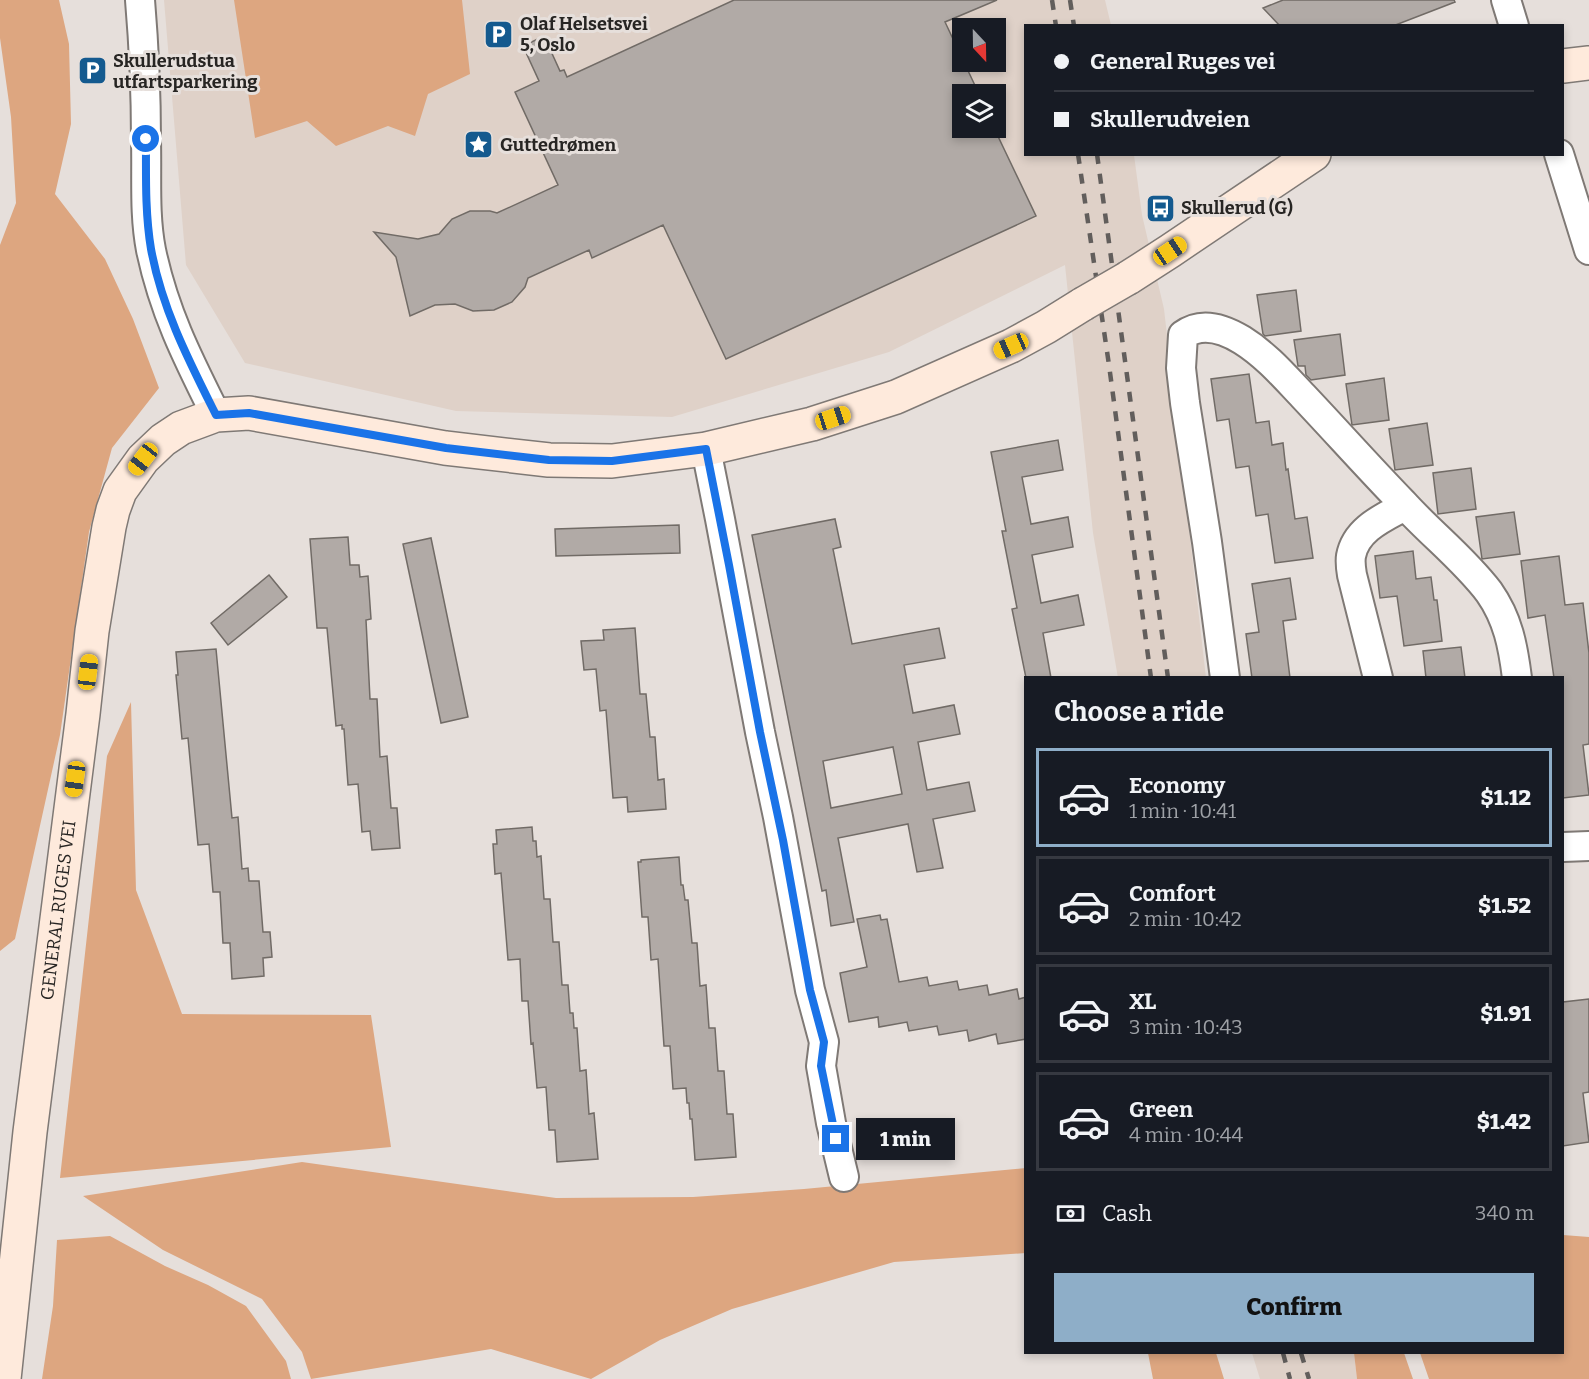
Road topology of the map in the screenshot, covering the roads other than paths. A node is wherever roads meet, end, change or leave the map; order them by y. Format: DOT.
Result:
graph roads {
  1 [pos="140,0"];
  2 [pos="1506,0"];
  3 [pos="1513,24"];
  4 [pos="1589,63"];
  5 [pos="1564,66"];
  6 [pos="1311,156"];
  7 [pos="1560,156"];
  8 [pos="1589,250"];
  9 [pos="216,415"];
  10 [pos="706,449"];
  11 [pos="1405,506"];
  12 [pos="1225,676"];
  13 [pos="1377,676"];
  14 [pos="1517,676"];
  15 [pos="1589,846"];
  16 [pos="1564,847"];
  17 [pos="844,1177"];
  18 [pos="4,1379"];
  1 -- 9 [label="street"];
  2 -- 3 [label="street"];
  4 -- 5 [label="main road"];
  6 -- 10 [label="main road, GENERAL RUGES VEI, bridge"];
  7 -- 8 [label="street"];
  9 -- 10 [label="main road, GENERAL RUGES VEI"];
  9 -- 18 [label="main road, GENERAL RUGES VEI"];
  10 -- 17 [label="street"];
  11 -- 12 [label="street"];
  11 -- 13 [label="street"];
  11 -- 14 [label="street"];
  15 -- 16 [label="street"];
}
